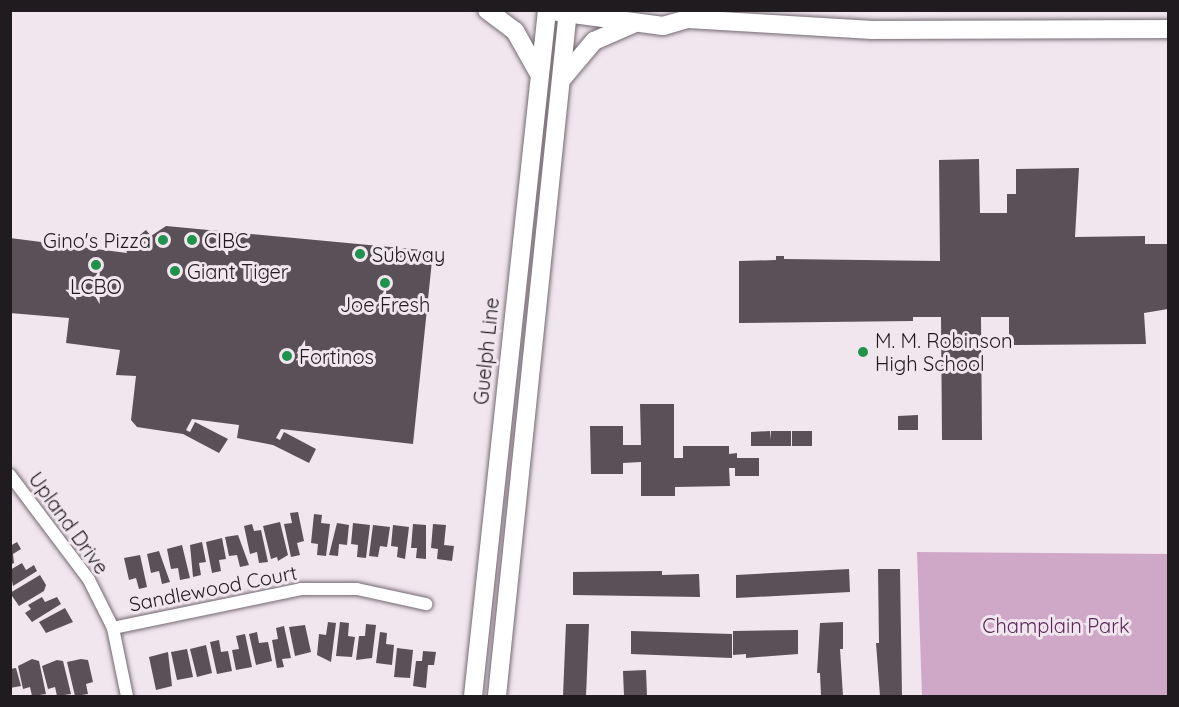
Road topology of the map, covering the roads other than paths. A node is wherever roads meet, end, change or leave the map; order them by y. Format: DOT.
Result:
graph roads {
  1 [pos="487,10"];
  2 [pos="546,11"];
  3 [pos="568,12"];
  4 [pos="680,15"];
  5 [pos="638,23"];
  6 [pos="1168,29"];
  7 [pos="539,75"];
  8 [pos="561,81"];
  9 [pos="10,476"];
  10 [pos="489,539"];
  11 [pos="513,541"];
  12 [pos="426,604"];
  13 [pos="113,628"];
  14 [pos="128,696"];
  15 [pos="473,696"];
  16 [pos="497,696"];
  1 -- 7 [label="main road"];
  2 -- 3 [label="main road"];
  2 -- 7 [label="main road, Guelph Line"];
  3 -- 5 [label="main road"];
  3 -- 8 [label="main road"];
  4 -- 5 [label="main road"];
  4 -- 6 [label="main road"];
  5 -- 8 [label="main road"];
  7 -- 10 [label="main road, Guelph Line"];
  8 -- 11 [label="main road"];
  9 -- 13 [label="street, Upland Drive"];
  10 -- 11 [label="main road"];
  10 -- 15 [label="main road, Guelph Line"];
  11 -- 16 [label="main road"];
  12 -- 13 [label="street, Sandlewood Court"];
  13 -- 14 [label="street, Upland Drive"];
}
